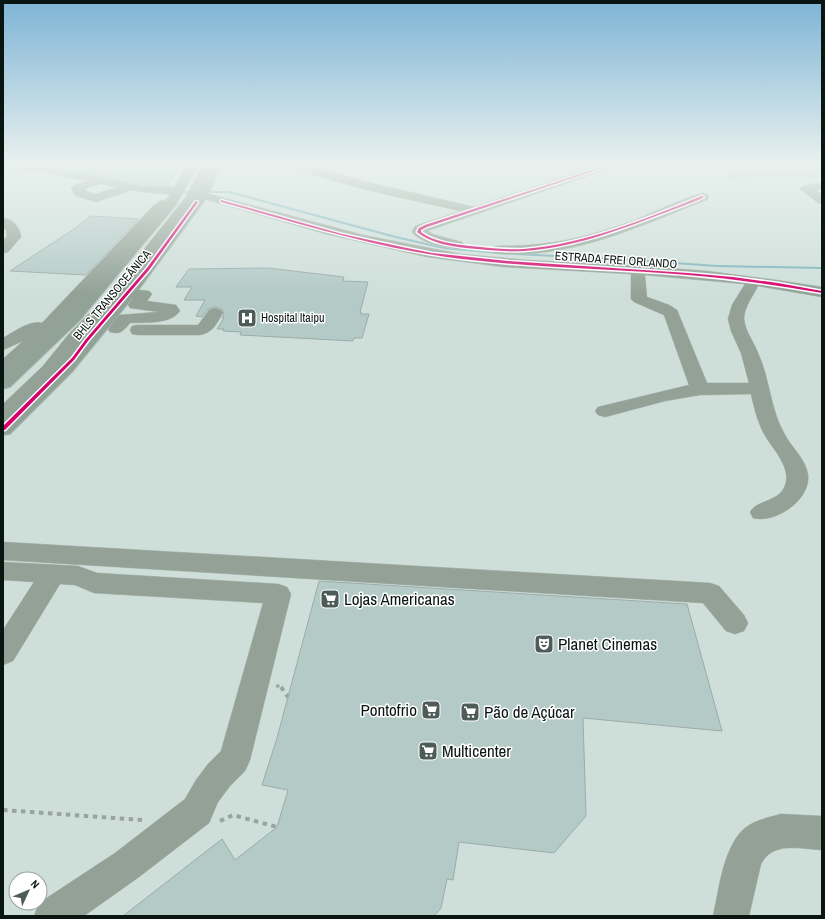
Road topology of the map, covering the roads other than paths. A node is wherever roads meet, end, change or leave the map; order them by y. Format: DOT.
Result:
graph roads {
  1 [pos="159,208"];
  2 [pos="175,208"];
  3 [pos="176,208"];
  4 [pos="177,208"];
  5 [pos="179,208"];
  6 [pos="227,208"];
  7 [pos="464,208"];
  8 [pos="479,208"];
  9 [pos="674,208"];
  10 [pos="473,210"];
  11 [pos="4,222"];
  12 [pos="3,249"];
  13 [pos="638,270"];
  14 [pos="754,281"];
  15 [pos="820,294"];
  16 [pos="132,299"];
  17 [pos="215,313"];
  18 [pos="59,316"];
  19 [pos="120,324"];
  20 [pos="98,328"];
  21 [pos="3,345"];
  22 [pos="3,368"];
  23 [pos="3,383"];
  24 [pos="760,388"];
  25 [pos="700,389"];
  26 [pos="3,397"];
  27 [pos="605,411"];
  28 [pos="3,414"];
  29 [pos="3,429"];
  30 [pos="761,512"];
  31 [pos="3,551"];
  32 [pos="3,571"];
  33 [pos="53,574"];
  34 [pos="735,623"];
  35 [pos="3,653"];
  36 [pos="822,833"];
  37 [pos="52,916"];
  38 [pos="731,916"];
  1 -- 18 [label="street"];
  2 -- 23 [label="main road"];
  3 -- 26 [label="street, BHLS TRANSOCEÂNICA"];
  4 -- 28 [label="street, BHLS TRANSOCEÂNICA"];
  5 -- 16 [label="main road"];
  6 -- 13 [label="street, ESTRADA FREI ORLANDO"];
  7 -- 10 [label="street"];
  8 -- 10 [label="street"];
  9 -- 10 [label="street"];
  11 -- 12 [label="street"];
  13 -- 14 [label="street, ESTRADA FREI ORLANDO"];
  13 -- 25 [label="street"];
  14 -- 15 [label="street, ESTRADA FREI ORLANDO"];
  14 -- 24 [label="street"];
  16 -- 19 [label="street"];
  16 -- 19 [label="street"];
  16 -- 20 [label="main road"];
  17 -- 19 [label="street"];
  18 -- 21 [label="street"];
  18 -- 22 [label="street"];
  19 -- 20 [label="street"];
  20 -- 29 [label="main road"];
  24 -- 25 [label="street"];
  24 -- 30 [label="street"];
  25 -- 27 [label="street"];
  31 -- 34 [label="street"];
  32 -- 33 [label="street"];
  33 -- 35 [label="street"];
  33 -- 37 [label="street"];
  36 -- 38 [label="street"];
}
